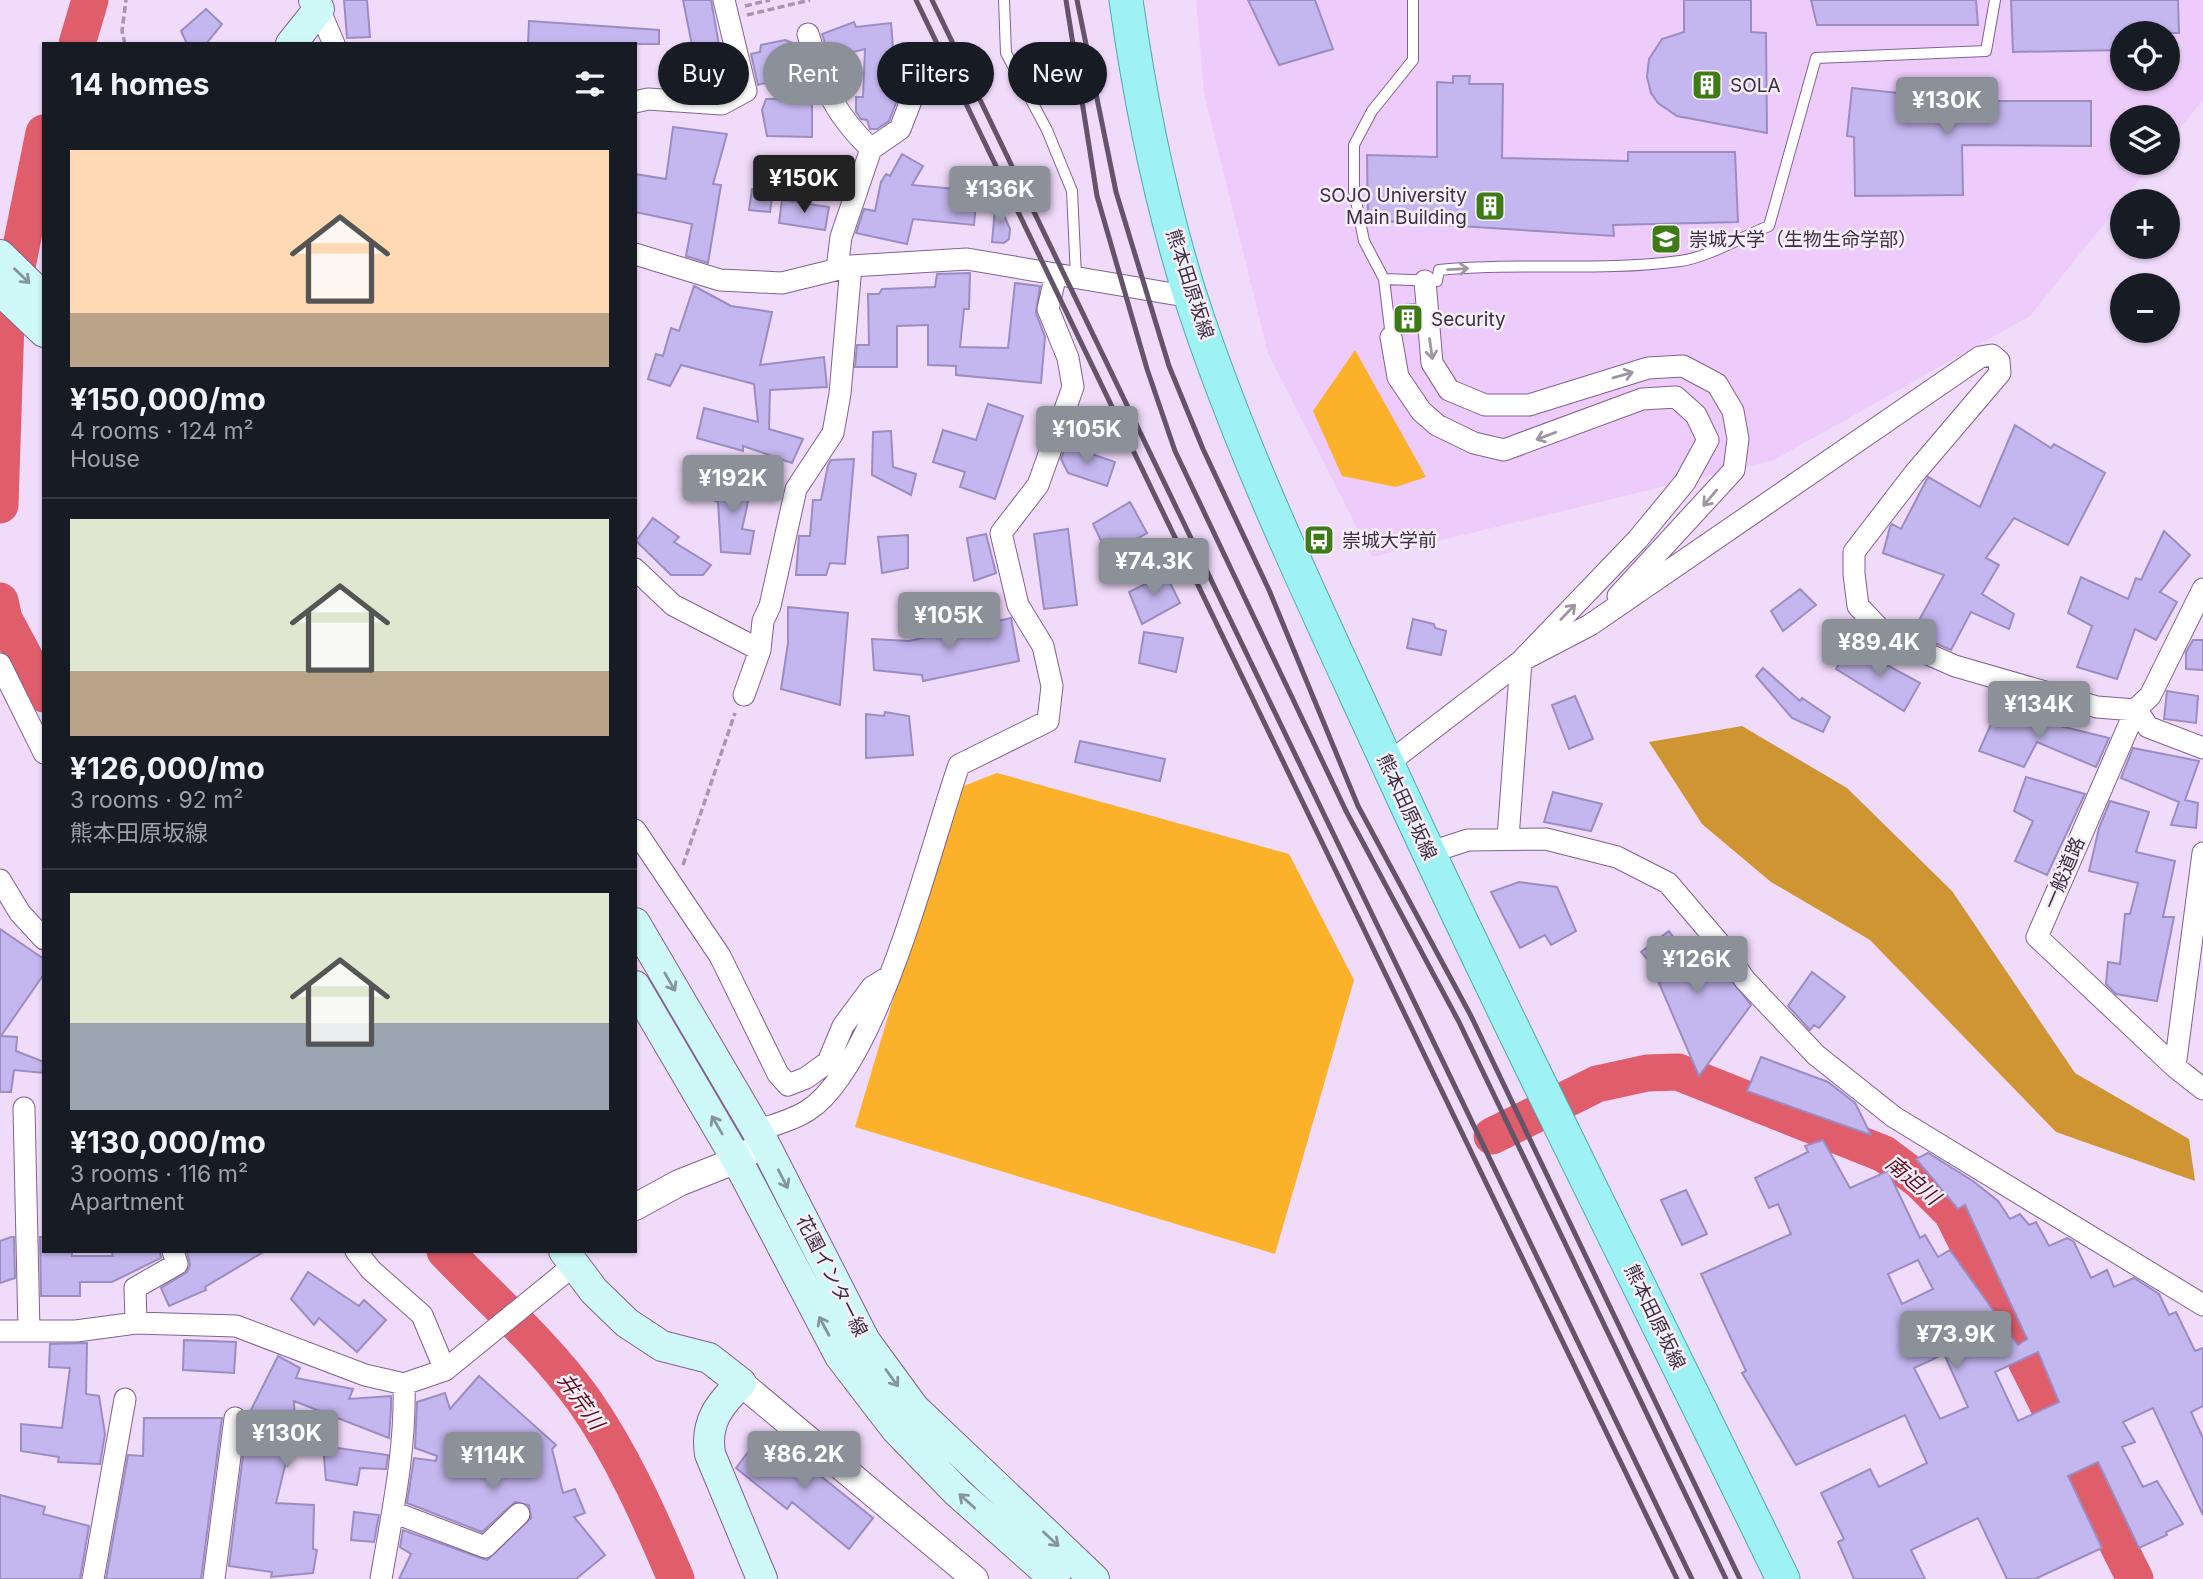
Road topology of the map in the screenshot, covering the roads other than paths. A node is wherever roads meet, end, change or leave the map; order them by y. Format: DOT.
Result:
graph roads {
  1 [pos="1004,0"];
  2 [pos="1126,0"];
  3 [pos="1413,0"];
  4 [pos="1995,0"];
  5 [pos="316,5"];
  6 [pos="727,10"];
  7 [pos="808,34"];
  8 [pos="292,42"];
  9 [pos="333,42"];
  10 [pos="637,102"];
  11 [pos="909,105"];
  12 [pos="871,149"];
  13 [pos="0,255"];
  14 [pos="637,255"];
  15 [pos="844,267"];
  16 [pos="1066,275"];
  17 [pos="1384,279"];
  18 [pos="1425,281"];
  19 [pos="0,290"];
  20 [pos="42,296"];
  21 [pos="1191,297"];
  22 [pos="42,330"];
  23 [pos="1391,337"];
  24 [pos="637,571"];
  25 [pos="2203,589"];
  26 [pos="1590,625"];
  27 [pos="760,650"];
  28 [pos="1521,661"];
  29 [pos="0,664"];
  30 [pos="744,695"];
  31 [pos="2136,709"];
  32 [pos="2203,748"];
  33 [pos="42,749"];
  34 [pos="1387,764"];
  35 [pos="637,833"];
  36 [pos="1508,838"];
  37 [pos="1428,853"];
  38 [pos="2203,853"];
  39 [pos="0,880"];
  40 [pos="637,926"];
  41 [pos="42,937"];
  42 [pos="890,976"];
  43 [pos="637,989"];
  44 [pos="2175,1067"];
  45 [pos="2203,1089"];
  46 [pos="24,1108"];
  47 [pos="761,1137"];
  48 [pos="737,1160"];
  49 [pos="637,1206"];
  50 [pos="174,1253"];
  51 [pos="358,1253"];
  52 [pos="570,1263"];
  53 [pos="2203,1306"];
  54 [pos="136,1323"];
  55 [pos="0,1331"];
  56 [pos="29,1331"];
  57 [pos="445,1370"];
  58 [pos="741,1383"];
  59 [pos="404,1384"];
  60 [pos="125,1399"];
  61 [pos="235,1418"];
  62 [pos="393,1512"];
  63 [pos="519,1514"];
  64 [pos="93,1579"];
  65 [pos="214,1579"];
  66 [pos="381,1579"];
  67 [pos="762,1579"];
  68 [pos="975,1579"];
  69 [pos="1055,1579"];
  70 [pos="1094,1579"];
  71 [pos="1783,1579"];
  1 -- 16 [label="lane"];
  2 -- 21 [label="main road, 熊本田原坂線"];
  3 -- 17 [label="lane"];
  18 -- 4 [label="lane, one-way"];
  5 -- 8 [label="main road"];
  5 -- 9 [label="street"];
  6 -- 10 [label="street"];
  7 -- 12 [label="street"];
  11 -- 12 [label="street"];
  12 -- 15 [label="street"];
  13 -- 20 [label="main road, one-way"];
  14 -- 15 [label="street"];
  15 -- 16 [label="street"];
  15 -- 27 [label="street"];
  16 -- 21 [label="street"];
  16 -- 42 [label="street"];
  17 -- 18 [label="lane"];
  17 -- 23 [label="lane"];
  18 -- 26 [label="street, one-way"];
  19 -- 22 [label="main road"];
  21 -- 34 [label="main road, 熊本田原坂線"];
  28 -- 23 [label="street, one-way"];
  24 -- 27 [label="street"];
  25 -- 31 [label="street"];
  26 -- 28 [label="street"];
  26 -- 31 [label="street"];
  27 -- 30 [label="street"];
  28 -- 34 [label="street"];
  28 -- 36 [label="street"];
  29 -- 33 [label="street"];
  31 -- 32 [label="street"];
  31 -- 44 [label="street, 一般道路"];
  34 -- 37 [label="main road, 熊本田原坂線"];
  35 -- 42 [label="street"];
  36 -- 37 [label="street"];
  36 -- 53 [label="street"];
  37 -- 71 [label="main road, 熊本田原坂線"];
  38 -- 44 [label="street"];
  39 -- 41 [label="street"];
  40 -- 47 [label="main road, 花園インター線, one-way"];
  42 -- 47 [label="street"];
  48 -- 43 [label="main road, 花園インター線, one-way"];
  44 -- 45 [label="street, 一般道路"];
  46 -- 56 [label="street"];
  47 -- 48 [label="street"];
  47 -- 70 [label="main road, 花園インター線, one-way"];
  48 -- 49 [label="street"];
  69 -- 48 [label="main road, 花園インター線, one-way"];
  50 -- 54 [label="street"];
  51 -- 57 [label="street"];
  52 -- 57 [label="street"];
  52 -- 58 [label="main road"];
  54 -- 56 [label="street"];
  54 -- 59 [label="street"];
  55 -- 56 [label="street"];
  57 -- 59 [label="street"];
  58 -- 67 [label="main road"];
  58 -- 68 [label="street"];
  59 -- 62 [label="street"];
  60 -- 64 [label="street"];
  61 -- 65 [label="street"];
  62 -- 63 [label="street"];
  62 -- 66 [label="street"];
}
